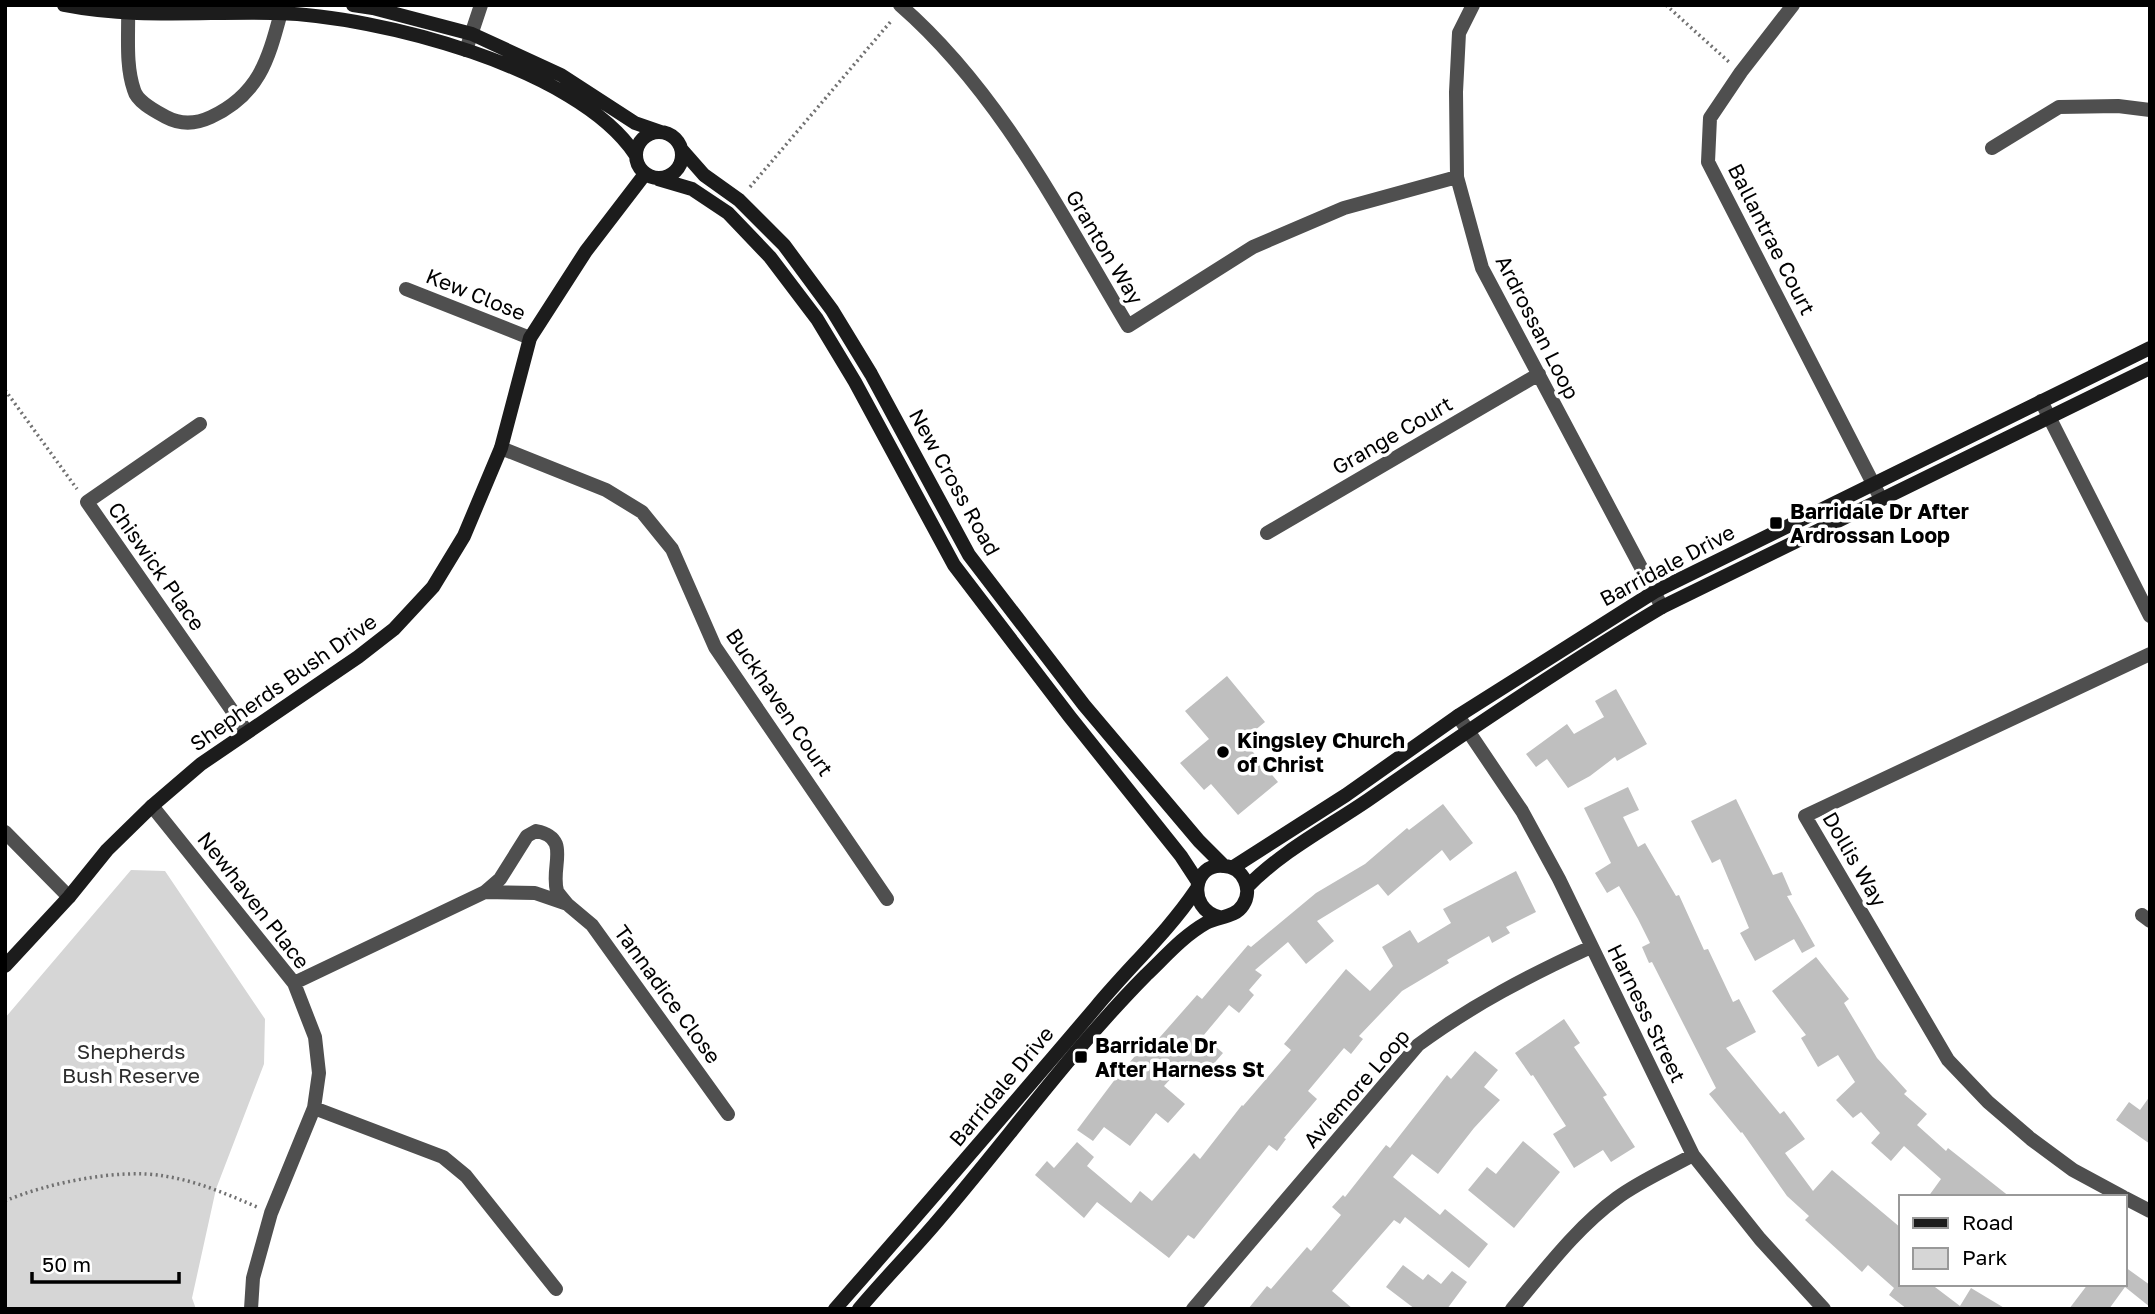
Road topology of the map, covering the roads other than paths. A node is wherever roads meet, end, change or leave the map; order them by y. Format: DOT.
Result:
graph roads {
  1 [pos="64,5"];
  2 [pos="352,5"];
  3 [pos="481,5"];
  4 [pos="1473,5"];
  5 [pos="1793,5"];
  6 [pos="901,7"];
  7 [pos="128,9"];
  8 [pos="282,9"];
  9 [pos="472,34"];
  10 [pos="466,50"];
  11 [pos="2150,110"];
  12 [pos="661,132"];
  13 [pos="1992,148"];
  14 [pos="682,150"];
  15 [pos="635,155"];
  16 [pos="652,177"];
  17 [pos="1457,177"];
  18 [pos="406,289"];
  19 [pos="530,338"];
  20 [pos="2150,348"];
  21 [pos="2150,368"];
  22 [pos="1539,374"];
  23 [pos="2041,401"];
  24 [pos="2049,416"];
  25 [pos="201,424"];
  26 [pos="501,449"];
  27 [pos="1873,484"];
  28 [pos="1881,499"];
  29 [pos="1267,533"];
  30 [pos="1654,592"];
  31 [pos="1662,607"];
  32 [pos="2150,616"];
  33 [pos="2150,654"];
  34 [pos="1458,716"];
  35 [pos="1468,731"];
  36 [pos="247,732"];
  37 [pos="152,806"];
  38 [pos="5,832"];
  39 [pos="1228,867"];
  40 [pos="1197,886"];
  41 [pos="1247,887"];
  42 [pos="485,892"];
  43 [pos="69,897"];
  44 [pos="887,899"];
  45 [pos="567,904"];
  46 [pos="1219,916"];
  47 [pos="1591,947"];
  48 [pos="5,966"];
  49 [pos="294,984"];
  50 [pos="314,1108"];
  51 [pos="728,1114"];
  52 [pos="1693,1155"];
  53 [pos="2120,1195"];
  54 [pos="2127,1199"];
  55 [pos="2150,1211"];
  56 [pos="556,1289"];
  57 [pos="251,1309"];
  58 [pos="835,1309"];
  59 [pos="859,1309"];
  60 [pos="1193,1309"];
  61 [pos="1512,1309"];
  62 [pos="1824,1309"];
  1 -- 7 [label="street"];
  2 -- 9 [label="street"];
  3 -- 9 [label="street"];
  4 -- 17 [label="street, Ardrossan Loop"];
  5 -- 27 [label="street, Ballantrae Court"];
  6 -- 17 [label="street, Granton Way"];
  7 -- 8 [label="street"];
  7 -- 8 [label="street"];
  8 -- 10 [label="street"];
  9 -- 10 [label="street"];
  9 -- 12 [label="street"];
  10 -- 15 [label="street"];
  11 -- 13 [label="street"];
  12 -- 14 [label="street"];
  12 -- 15 [label="street"];
  14 -- 16 [label="street"];
  14 -- 39 [label="street, New Cross Road"];
  15 -- 16 [label="street"];
  16 -- 19 [label="street, Shepherds Bush Drive"];
  16 -- 40 [label="street, New Cross Road"];
  17 -- 22 [label="street, Ardrossan Loop"];
  18 -- 19 [label="street, Kew Close"];
  19 -- 26 [label="street, Shepherds Bush Drive"];
  20 -- 23 [label="street, Barridale Drive"];
  21 -- 24 [label="street, Barridale Drive"];
  22 -- 29 [label="street, Grange Court"];
  22 -- 30 [label="street, Ardrossan Loop"];
  23 -- 24 [label="street"];
  23 -- 27 [label="street, Barridale Drive"];
  24 -- 28 [label="street, Barridale Drive"];
  24 -- 32 [label="street"];
  25 -- 36 [label="street, Chiswick Place"];
  26 -- 36 [label="street, Shepherds Bush Drive"];
  26 -- 44 [label="street, Buckhaven Court"];
  27 -- 28 [label="street, Ballantrae Court"];
  27 -- 30 [label="street, Barridale Drive"];
  28 -- 31 [label="street, Barridale Drive"];
  30 -- 31 [label="street, Ardrossan Loop"];
  30 -- 34 [label="street, Barridale Drive"];
  31 -- 35 [label="street, Barridale Drive"];
  33 -- 53 [label="street, Dollis Way"];
  34 -- 35 [label="street, Harness Street"];
  34 -- 39 [label="street, Barridale Drive"];
  35 -- 41 [label="street, Barridale Drive"];
  35 -- 47 [label="street, Harness Street"];
  36 -- 37 [label="street, Shepherds Bush Drive"];
  37 -- 43 [label="street, Shepherds Bush Drive"];
  37 -- 49 [label="street, Newhaven Place"];
  38 -- 43 [label="street"];
  39 -- 40 [label="street"];
  39 -- 41 [label="street"];
  40 -- 46 [label="street"];
  40 -- 58 [label="street, Barridale Drive"];
  41 -- 46 [label="street"];
  42 -- 45 [label="street, Tannadice Close"];
  42 -- 45 [label="street, Tannadice Close"];
  42 -- 49 [label="street, Tannadice Close"];
  43 -- 48 [label="street, Shepherds Bush Drive"];
  45 -- 51 [label="street, Tannadice Close"];
  46 -- 59 [label="street, Barridale Drive"];
  47 -- 52 [label="street, Harness Street"];
  47 -- 60 [label="street, Aviemore Loop"];
  49 -- 50 [label="street, Newhaven Place"];
  50 -- 56 [label="street"];
  50 -- 57 [label="street, Newhaven Place"];
  52 -- 61 [label="street"];
  52 -- 62 [label="street, Harness Street"];
  54 -- 55 [label="street, Dollis Way"];
}
